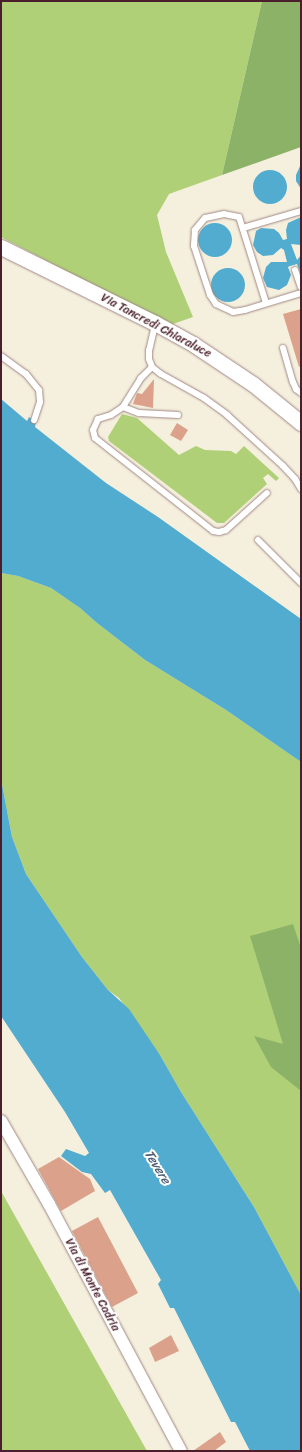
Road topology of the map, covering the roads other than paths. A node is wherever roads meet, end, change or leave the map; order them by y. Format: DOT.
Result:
graph roads {
  1 [pos="301,211"];
  2 [pos="243,228"];
  3 [pos="1,247"];
  4 [pos="295,270"];
  5 [pos="301,287"];
  6 [pos="301,293"];
  7 [pos="266,304"];
  8 [pos="156,323"];
  9 [pos="283,348"];
  10 [pos="1,356"];
  11 [pos="152,367"];
  12 [pos="301,393"];
  13 [pos="122,407"];
  14 [pos="178,415"];
  15 [pos="34,420"];
  16 [pos="301,423"];
  17 [pos="301,489"];
  18 [pos="267,492"];
  19 [pos="258,540"];
  20 [pos="301,582"];
  21 [pos="1,1121"];
  22 [pos="181,1451"];
  1 -- 2 [label="lane"];
  2 -- 7 [label="lane"];
  2 -- 7 [label="lane"];
  3 -- 8 [label="street, Via Tancredi Chiaraluce"];
  4 -- 5 [label="lane"];
  6 -- 7 [label="lane"];
  8 -- 11 [label="lane"];
  8 -- 16 [label="street, Via Tancredi Chiaraluce"];
  9 -- 12 [label="lane"];
  10 -- 15 [label="lane"];
  11 -- 13 [label="lane"];
  11 -- 17 [label="lane"];
  13 -- 14 [label="lane"];
  13 -- 18 [label="lane"];
  19 -- 20 [label="lane"];
  21 -- 22 [label="street, Via di Monte Cadria"];
}
